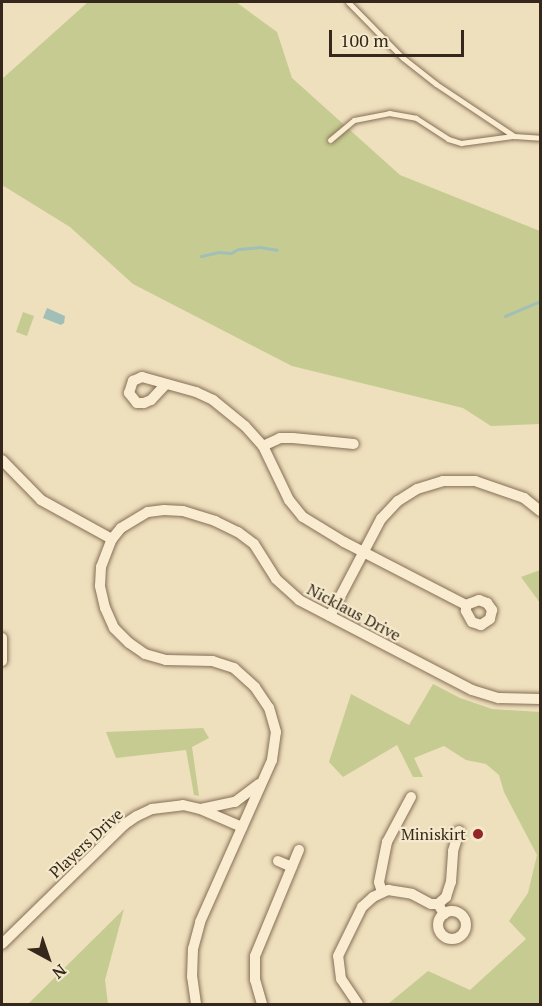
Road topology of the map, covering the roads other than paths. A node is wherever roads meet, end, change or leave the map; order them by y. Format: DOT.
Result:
graph roads {
  1 [pos="348,2"];
  2 [pos="514,136"];
  3 [pos="540,138"];
  4 [pos="330,140"];
  5 [pos="166,384"];
  6 [pos="354,444"];
  7 [pos="263,446"];
  8 [pos="2,460"];
  9 [pos="540,511"];
  10 [pos="112,539"];
  11 [pos="363,552"];
  12 [pos="466,605"];
  13 [pos="330,616"];
  14 [pos="2,638"];
  15 [pos="2,661"];
  16 [pos="540,699"];
  17 [pos="263,781"];
  18 [pos="411,797"];
  19 [pos="200,809"];
  20 [pos="242,827"];
  21 [pos="459,831"];
  22 [pos="299,850"];
  23 [pos="278,861"];
  24 [pos="292,867"];
  25 [pos="382,892"];
  26 [pos="2,944"];
  27 [pos="196,1005"];
  28 [pos="262,1005"];
  29 [pos="358,1005"];
  1 -- 2 [label="lane"];
  2 -- 3 [label="lane"];
  2 -- 4 [label="lane"];
  5 -- 7 [label="street"];
  6 -- 7 [label="street"];
  7 -- 11 [label="street"];
  8 -- 10 [label="street"];
  9 -- 11 [label="street"];
  10 -- 13 [label="street, Nicklaus Drive"];
  10 -- 17 [label="street, Nicklaus Drive"];
  11 -- 12 [label="street"];
  11 -- 13 [label="street"];
  13 -- 16 [label="street, Nicklaus Drive"];
  14 -- 15 [label="street"];
  17 -- 19 [label="street"];
  17 -- 20 [label="street, Nicklaus Drive"];
  18 -- 25 [label="street"];
  19 -- 20 [label="street, Players Drive"];
  19 -- 26 [label="street, Players Drive"];
  20 -- 27 [label="street, Nicklaus Drive"];
  21 -- 25 [label="street"];
  22 -- 24 [label="street"];
  23 -- 24 [label="street"];
  24 -- 28 [label="street"];
  25 -- 29 [label="street"];
}
